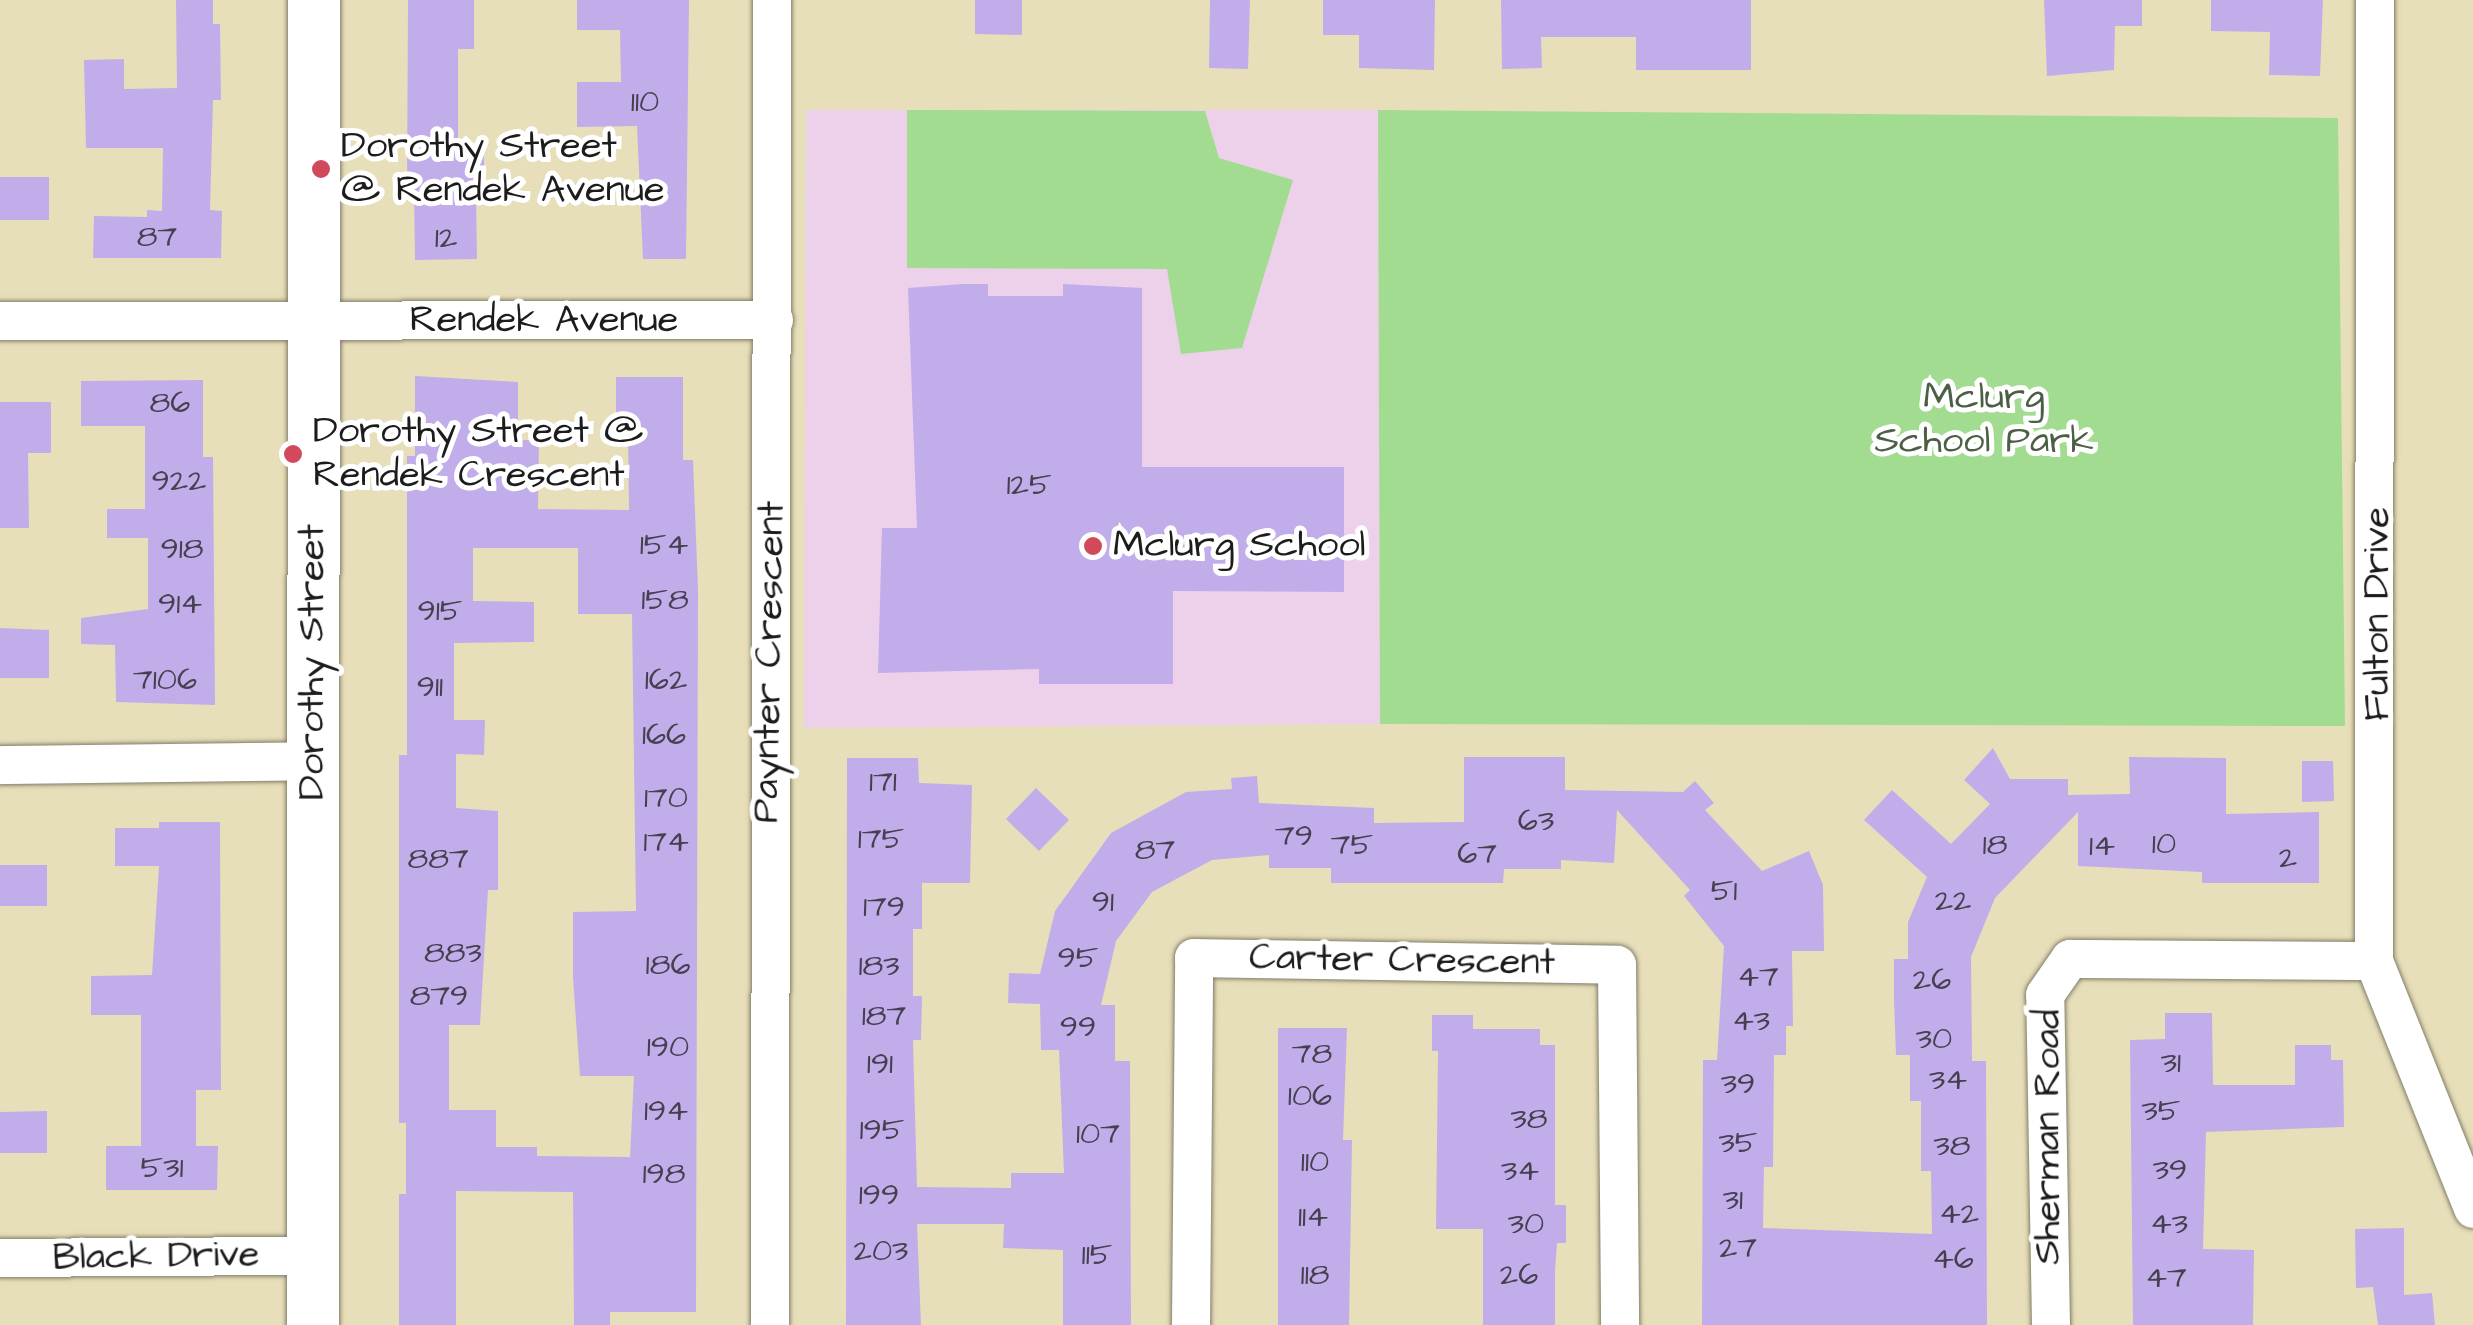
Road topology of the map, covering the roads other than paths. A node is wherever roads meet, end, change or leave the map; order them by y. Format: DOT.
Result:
graph roads {
  1 [pos="314,0"];
  2 [pos="772,0"];
  3 [pos="2376,0"];
  4 [pos="774,320"];
  5 [pos="0,321"];
  6 [pos="313,322"];
  7 [pos="313,761"];
  8 [pos="0,766"];
  9 [pos="2374,961"];
  10 [pos="2473,1209"];
  11 [pos="313,1256"];
  12 [pos="0,1258"];
  13 [pos="313,1325"];
  14 [pos="770,1325"];
  15 [pos="1192,1325"];
  16 [pos="1620,1325"];
  17 [pos="2050,1325"];
  1 -- 6 [label="street, Dorothy Street"];
  2 -- 4 [label="street, Paynter Crescent"];
  3 -- 9 [label="street, Fulton Drive"];
  4 -- 6 [label="street, Rendek Avenue"];
  4 -- 14 [label="street, Paynter Crescent"];
  5 -- 6 [label="street, Rendek Avenue"];
  6 -- 7 [label="street, Dorothy Street"];
  7 -- 8 [label="street"];
  7 -- 11 [label="street, Dorothy Street"];
  9 -- 10 [label="street, Fulton Drive"];
  9 -- 17 [label="street, Sherman Road"];
  11 -- 12 [label="street, Black Drive"];
  11 -- 13 [label="street, Dorothy Street"];
  15 -- 16 [label="street, Carter Crescent"];
}
